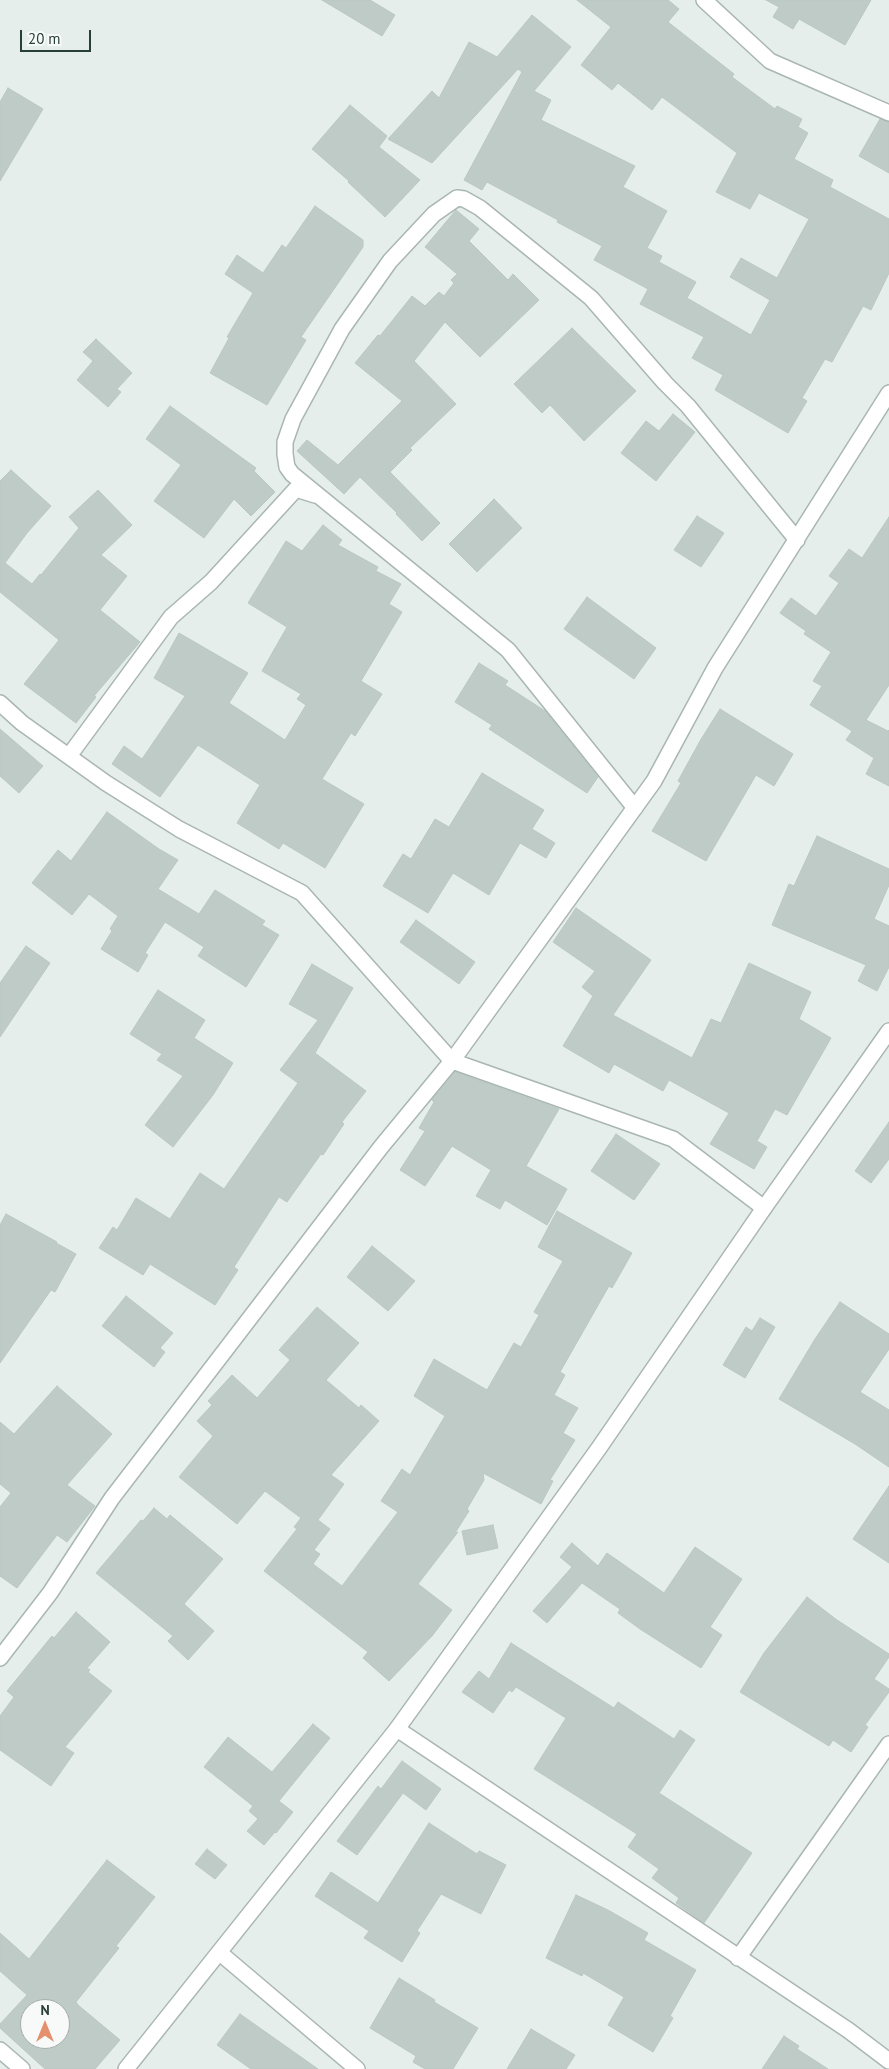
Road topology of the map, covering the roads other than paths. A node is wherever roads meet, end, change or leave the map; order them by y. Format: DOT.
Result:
graph roads {
  1 [pos="704,0"];
  2 [pos="889,113"];
  3 [pos="889,394"];
  4 [pos="323,498"];
  5 [pos="797,540"];
  6 [pos="0,703"];
  7 [pos="68,756"];
  8 [pos="635,808"];
  9 [pos="889,1031"];
  10 [pos="452,1061"];
  11 [pos="764,1208"];
  12 [pos="0,1658"];
  13 [pos="397,1729"];
  14 [pos="889,1744"];
  15 [pos="220,1953"];
  16 [pos="738,1958"];
  17 [pos="0,2050"];
  18 [pos="889,2061"];
  19 [pos="22,2069"];
  20 [pos="126,2069"];
  21 [pos="357,2069"];
  1 -- 2 [label="street"];
  3 -- 5 [label="street"];
  4 -- 5 [label="street"];
  4 -- 7 [label="street"];
  4 -- 8 [label="street"];
  5 -- 8 [label="street"];
  6 -- 7 [label="street"];
  7 -- 10 [label="street"];
  8 -- 10 [label="street"];
  9 -- 11 [label="street"];
  10 -- 11 [label="street"];
  10 -- 12 [label="street"];
  11 -- 13 [label="street"];
  13 -- 15 [label="street"];
  13 -- 16 [label="street"];
  14 -- 16 [label="street"];
  15 -- 20 [label="street"];
  15 -- 21 [label="street"];
  16 -- 18 [label="street"];
  17 -- 19 [label="street"];
}
